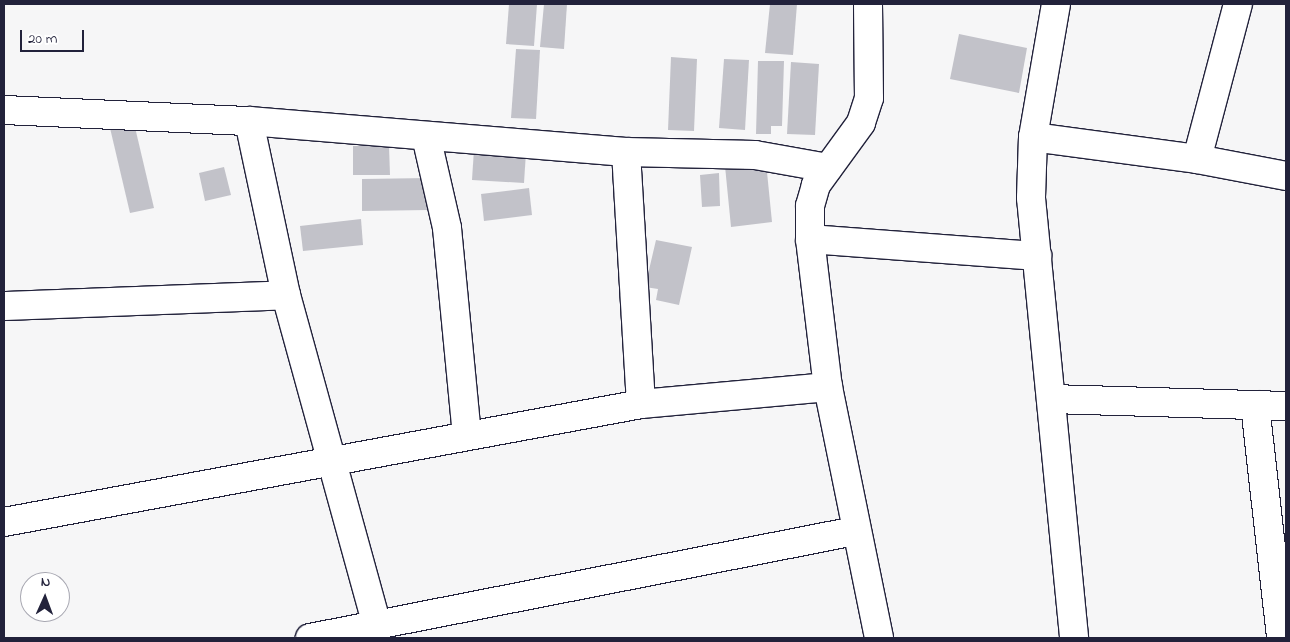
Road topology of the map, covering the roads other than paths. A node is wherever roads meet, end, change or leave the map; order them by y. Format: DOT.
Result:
graph roads {
  1 [pos="868,4"];
  2 [pos="1056,4"];
  3 [pos="1238,4"];
  4 [pos="4,110"];
  5 [pos="249,121"];
  6 [pos="426,136"];
  7 [pos="1033,137"];
  8 [pos="626,152"];
  9 [pos="1197,159"];
  10 [pos="828,168"];
  11 [pos="1286,176"];
  12 [pos="810,239"];
  13 [pos="1037,256"];
  14 [pos="286,295"];
  15 [pos="4,306"];
  16 [pos="828,387"];
  17 [pos="1051,399"];
  18 [pos="641,404"];
  19 [pos="1255,405"];
  20 [pos="1286,406"];
  21 [pos="468,434"];
  22 [pos="332,463"];
  23 [pos="4,522"];
  24 [pos="855,531"];
  25 [pos="377,626"];
  26 [pos="341,635"];
  27 [pos="310,638"];
  28 [pos="879,638"];
  29 [pos="1074,638"];
  30 [pos="1281,638"];
  1 -- 10 [label="street"];
  2 -- 7 [label="street"];
  3 -- 9 [label="street"];
  4 -- 5 [label="street"];
  5 -- 6 [label="street"];
  5 -- 14 [label="street"];
  6 -- 8 [label="street"];
  6 -- 21 [label="street"];
  7 -- 9 [label="street"];
  7 -- 13 [label="street"];
  8 -- 10 [label="street"];
  8 -- 18 [label="street"];
  9 -- 11 [label="street"];
  10 -- 12 [label="street"];
  12 -- 13 [label="street"];
  12 -- 16 [label="street"];
  13 -- 17 [label="street"];
  14 -- 15 [label="street"];
  14 -- 22 [label="street"];
  16 -- 18 [label="street"];
  16 -- 24 [label="street"];
  17 -- 19 [label="street"];
  17 -- 29 [label="street"];
  18 -- 21 [label="street"];
  19 -- 20 [label="street"];
  19 -- 30 [label="street"];
  21 -- 22 [label="street"];
  22 -- 23 [label="street"];
  22 -- 25 [label="street"];
  24 -- 25 [label="street"];
  24 -- 28 [label="street"];
  25 -- 26 [label="street"];
  26 -- 27 [label="street"];
}
